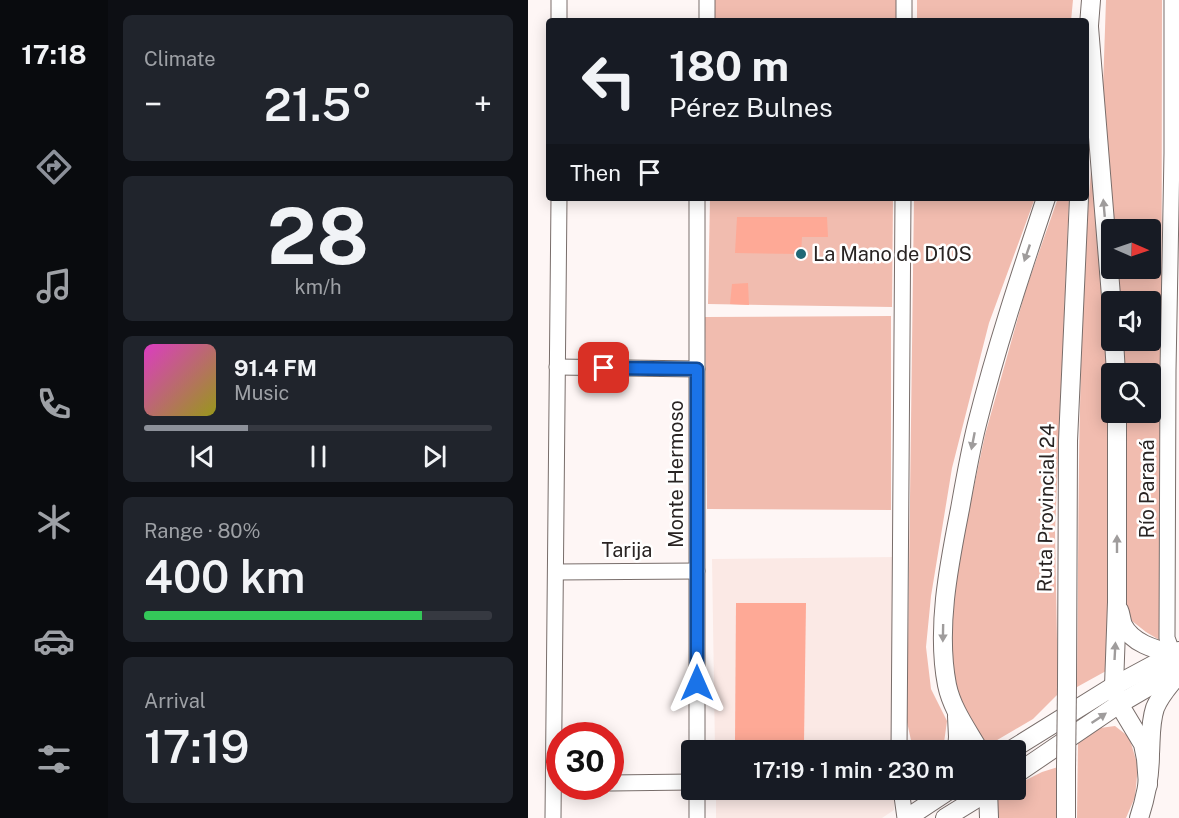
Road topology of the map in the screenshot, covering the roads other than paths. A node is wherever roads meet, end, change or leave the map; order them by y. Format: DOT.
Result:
graph roads {
  1 [pos="559,0"];
  2 [pos="707,0"];
  3 [pos="904,0"];
  4 [pos="1091,0"];
  5 [pos="1172,0"];
  6 [pos="559,18"];
  7 [pos="706,18"];
  8 [pos="904,18"];
  9 [pos="1089,22"];
  10 [pos="1089,44"];
  11 [pos="1176,153"];
  12 [pos="559,201"];
  13 [pos="698,201"];
  14 [pos="903,201"];
  15 [pos="1045,201"];
  16 [pos="1079,201"];
  17 [pos="1111,291"];
  18 [pos="557,367"];
  19 [pos="697,369"];
  20 [pos="1174,371"];
  21 [pos="1117,423"];
  22 [pos="698,571"];
  23 [pos="556,572"];
  24 [pos="1117,603"];
  25 [pos="1177,658"];
  26 [pos="1179,674"];
  27 [pos="1114,686"];
  28 [pos="1119,704"];
  29 [pos="957,712"];
  30 [pos="556,722"];
  31 [pos="697,740"];
  32 [pos="900,740"];
  33 [pos="958,740"];
  34 [pos="973,740"];
  35 [pos="1026,741"];
  36 [pos="1026,767"];
  37 [pos="681,782"];
  38 [pos="624,783"];
  39 [pos="1148,785"];
  40 [pos="555,800"];
  41 [pos="697,800"];
  42 [pos="903,800"];
  43 [pos="929,800"];
  44 [pos="973,800"];
  45 [pos="989,800"];
  46 [pos="553,818"];
  47 [pos="697,818"];
  48 [pos="906,818"];
  49 [pos="945,818"];
  50 [pos="989,818"];
  51 [pos="1066,818"];
  52 [pos="1139,818"];
  1 -- 6 [label="street"];
  2 -- 7 [label="street"];
  3 -- 8 [label="street"];
  4 -- 9 [label="main road"];
  5 -- 11 [label="street, Río Paraná"];
  17 -- 10 [label="main road, one-way"];
  11 -- 20 [label="street, Río Paraná"];
  12 -- 18 [label="street"];
  13 -- 19 [label="street, Monte Hermoso"];
  14 -- 32 [label="street"];
  15 -- 29 [label="main road, one-way"];
  16 -- 51 [label="main road, Ruta Provincial 24, bridge"];
  18 -- 19 [label="street"];
  18 -- 23 [label="street"];
  19 -- 22 [label="street, Monte Hermoso"];
  20 -- 25 [label="street, Río Paraná"];
  24 -- 21 [label="main road, one-way"];
  22 -- 23 [label="street, Tarija"];
  22 -- 31 [label="street, Monte Hermoso"];
  23 -- 30 [label="street"];
  24 -- 25 [label="main road"];
  27 -- 24 [label="main road, one-way"];
  25 -- 27 [label="main road"];
  25 -- 28 [label="main road"];
  26 -- 39 [label="main road"];
  27 -- 28 [label="main road"];
  27 -- 35 [label="main road"];
  36 -- 28 [label="main road, one-way"];
  28 -- 39 [label="main road"];
  29 -- 33 [label="main road"];
  29 -- 34 [label="main road"];
  37 -- 38 [label="street"];
  39 -- 52 [label="main road"];
  40 -- 46 [label="street"];
  41 -- 47 [label="street"];
  42 -- 48 [label="street"];
  43 -- 48 [label="main road"];
  44 -- 49 [label="main road"];
  45 -- 50 [label="main road"];
}
